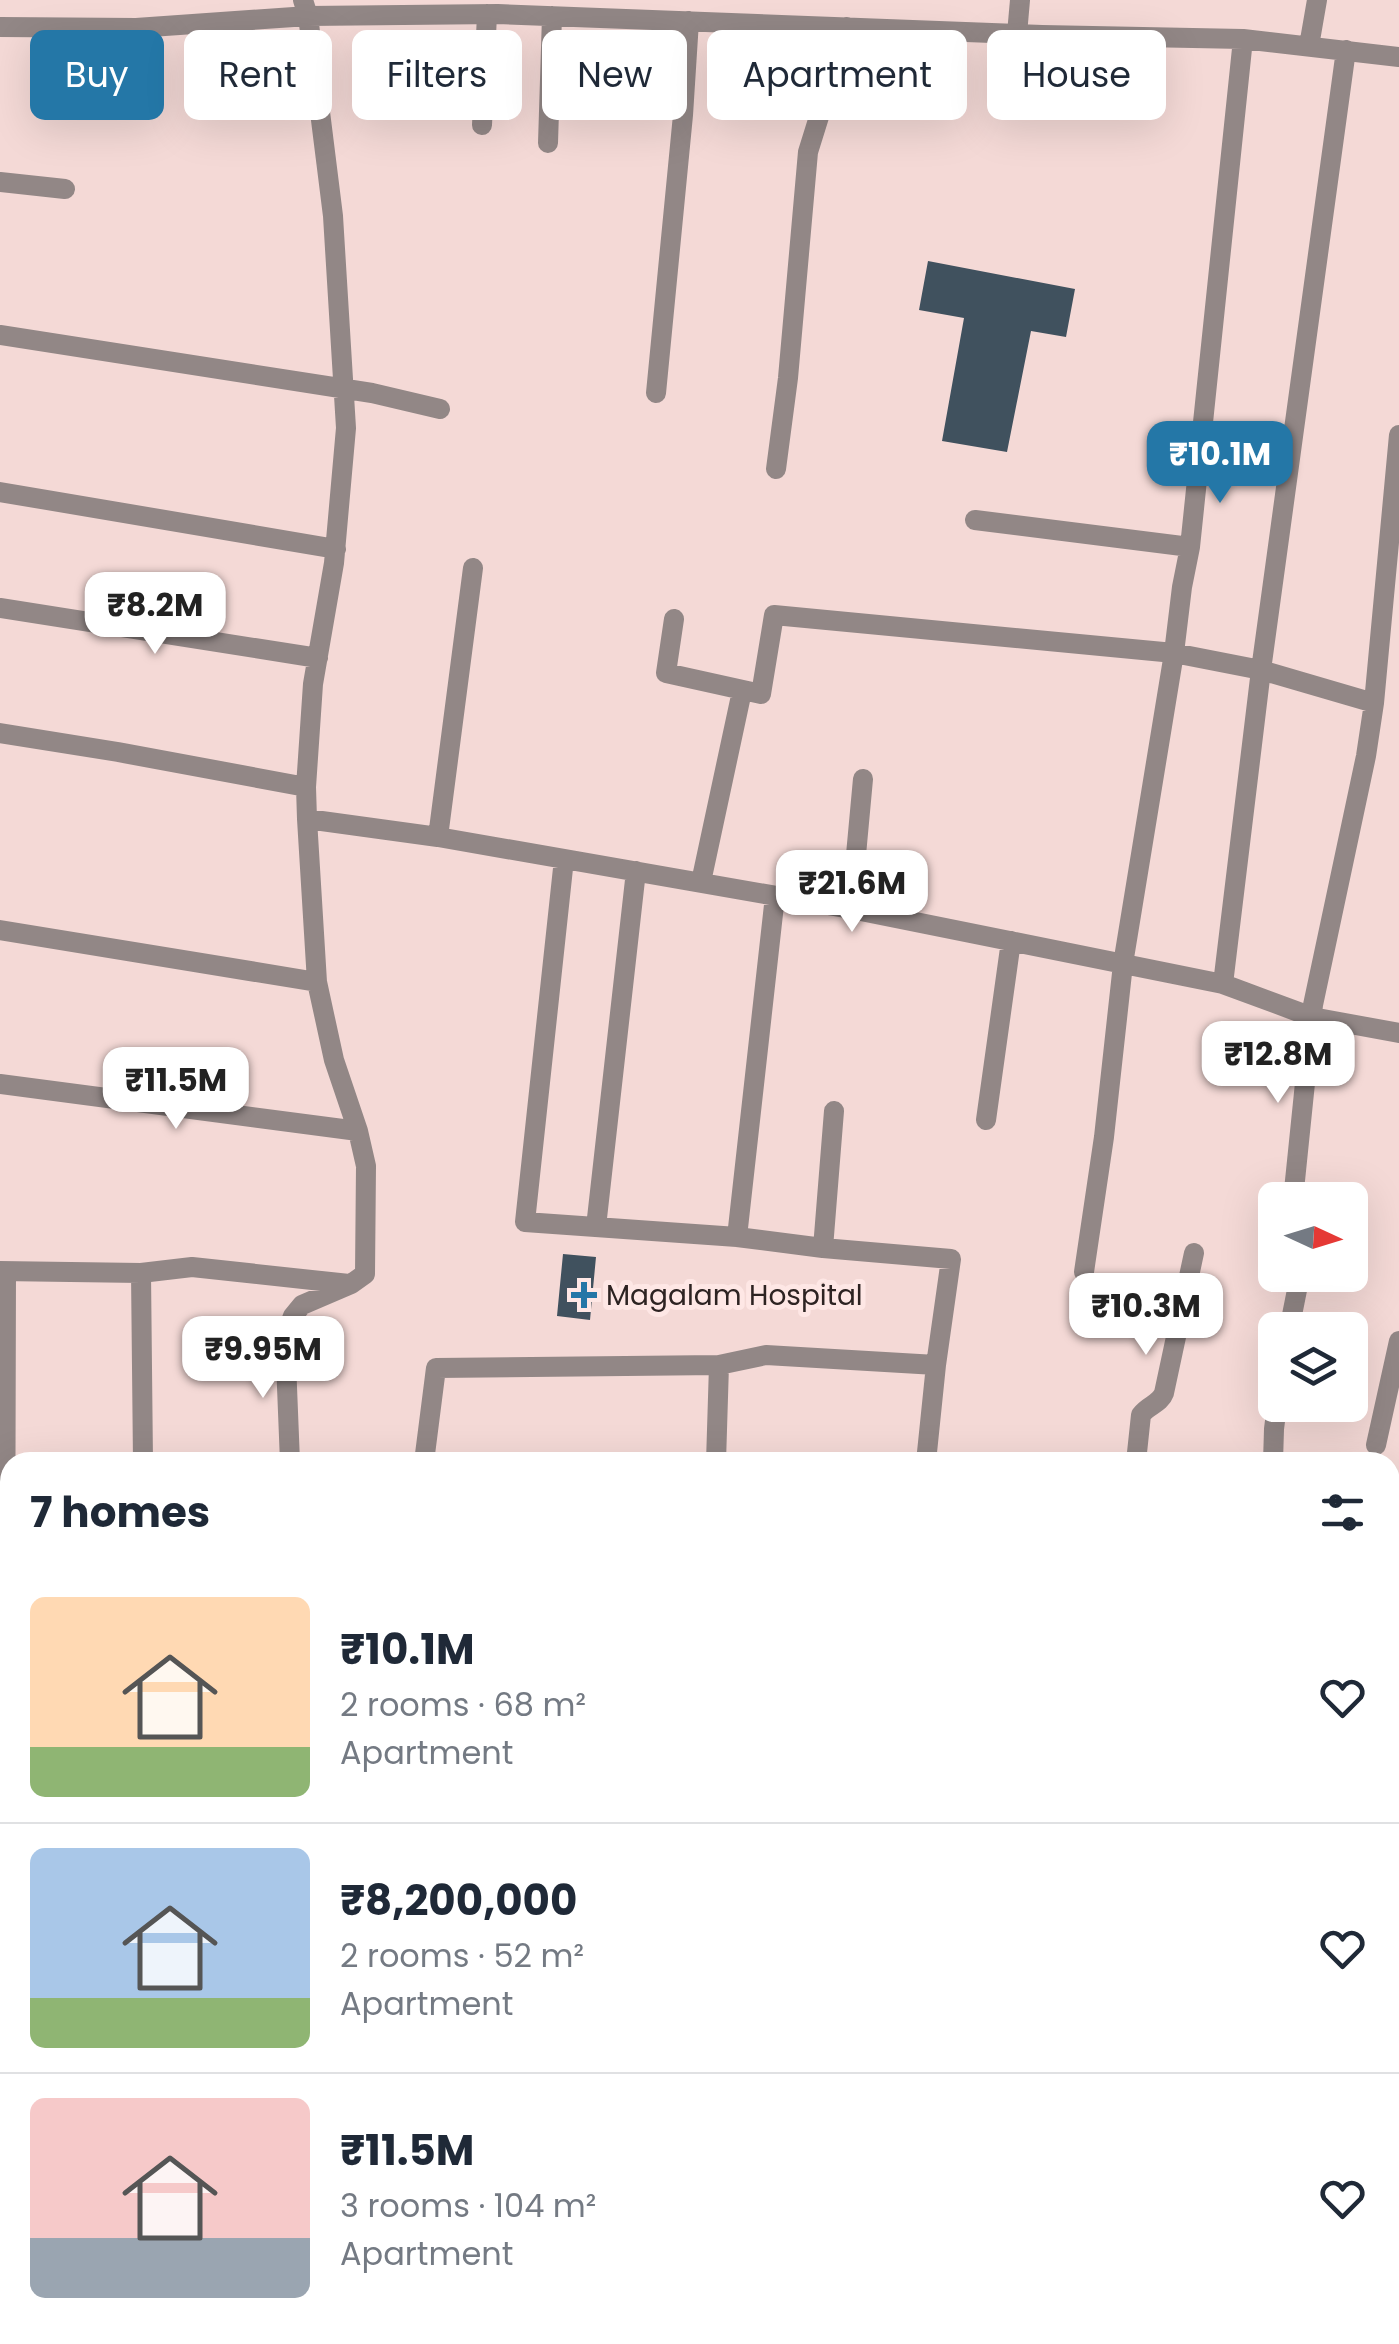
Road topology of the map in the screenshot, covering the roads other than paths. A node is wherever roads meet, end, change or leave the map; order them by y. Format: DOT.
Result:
graph roads {
  1 [pos="1020,0"];
  2 [pos="1317,0"];
  3 [pos="306,8"];
  4 [pos="480,10"];
  5 [pos="643,10"];
  6 [pos="552,16"];
  7 [pos="688,21"];
  8 [pos="0,28"];
  9 [pos="847,28"];
  10 [pos="1016,30"];
  11 [pos="987,33"];
  12 [pos="1166,37"];
  13 [pos="1243,39"];
  14 [pos="1309,46"];
  15 [pos="1346,50"];
  16 [pos="1399,57"];
  17 [pos="482,125"];
  18 [pos="548,143"];
  19 [pos="0,182"];
  20 [pos="65,189"];
  21 [pos="0,335"];
  22 [pos="344,389"];
  23 [pos="656,393"];
  24 [pos="440,408"];
  25 [pos="1399,435"];
  26 [pos="776,469"];
  27 [pos="0,492"];
  28 [pos="976,520"];
  29 [pos="1190,547"];
  30 [pos="336,549"];
  31 [pos="473,568"];
  32 [pos="0,608"];
  33 [pos="674,619"];
  34 [pos="1174,654"];
  35 [pos="318,658"];
  36 [pos="1262,670"];
  37 [pos="742,691"];
  38 [pos="1374,704"];
  39 [pos="0,734"];
  40 [pos="863,779"];
  41 [pos="306,788"];
  42 [pos="307,818"];
  43 [pos="438,837"];
  44 [pos="564,859"];
  45 [pos="636,871"];
  46 [pos="701,882"];
  47 [pos="774,896"];
  48 [pos="851,909"];
  49 [pos="0,930"];
  50 [pos="1010,941"];
  51 [pos="1123,964"];
  52 [pos="317,982"];
  53 [pos="1223,984"];
  54 [pos="1312,1017"];
  55 [pos="1399,1033"];
  56 [pos="0,1084"];
  57 [pos="834,1110"];
  58 [pos="986,1120"];
  59 [pos="358,1131"];
  60 [pos="1295,1182"];
  61 [pos="596,1227"];
  62 [pos="738,1236"];
  63 [pos="823,1248"];
  64 [pos="1194,1253"];
  65 [pos="3,1272"];
  66 [pos="1084,1272"];
  67 [pos="140,1273"];
  68 [pos="351,1284"];
  69 [pos="1399,1341"];
  70 [pos="719,1365"];
  71 [pos="936,1365"];
  72 [pos="1275,1422"];
  73 [pos="1376,1444"];
  74 [pos="5,1452"];
  75 [pos="143,1452"];
  76 [pos="290,1452"];
  77 [pos="425,1452"];
  78 [pos="716,1452"];
  79 [pos="927,1452"];
  80 [pos="1137,1452"];
  81 [pos="1273,1452"];
  1 -- 10 [label="street"];
  2 -- 14 [label="street"];
  3 -- 4 [label="street"];
  3 -- 8 [label="street"];
  3 -- 22 [label="street"];
  4 -- 6 [label="street"];
  4 -- 17 [label="street"];
  5 -- 6 [label="street"];
  5 -- 7 [label="street"];
  6 -- 18 [label="street"];
  7 -- 9 [label="street"];
  7 -- 23 [label="street"];
  9 -- 11 [label="street"];
  9 -- 26 [label="street"];
  12 -- 13 [label="street"];
  13 -- 14 [label="street"];
  13 -- 29 [label="street"];
  14 -- 15 [label="street"];
  15 -- 16 [label="street"];
  15 -- 36 [label="street"];
  19 -- 20 [label="street"];
  21 -- 22 [label="street"];
  22 -- 24 [label="street"];
  22 -- 30 [label="street"];
  25 -- 38 [label="street"];
  27 -- 30 [label="street"];
  28 -- 29 [label="street"];
  29 -- 34 [label="street"];
  30 -- 35 [label="street"];
  31 -- 43 [label="street"];
  32 -- 35 [label="street"];
  33 -- 37 [label="street"];
  34 -- 36 [label="street"];
  34 -- 37 [label="street"];
  34 -- 51 [label="street"];
  35 -- 41 [label="street"];
  36 -- 38 [label="street"];
  36 -- 53 [label="street"];
  37 -- 46 [label="street"];
  38 -- 54 [label="street"];
  39 -- 41 [label="street"];
  40 -- 48 [label="street"];
  41 -- 42 [label="street"];
  42 -- 43 [label="street"];
  42 -- 52 [label="street"];
  43 -- 44 [label="street"];
  44 -- 45 [label="street"];
  44 -- 61 [label="street"];
  45 -- 46 [label="street"];
  45 -- 61 [label="street"];
  46 -- 47 [label="street"];
  47 -- 48 [label="street"];
  47 -- 62 [label="street"];
  48 -- 50 [label="street"];
  49 -- 52 [label="street"];
  50 -- 51 [label="street"];
  50 -- 58 [label="street"];
  51 -- 53 [label="street"];
  51 -- 66 [label="street"];
  52 -- 59 [label="street"];
  53 -- 54 [label="street"];
  54 -- 55 [label="street"];
  54 -- 60 [label="street"];
  56 -- 59 [label="street"];
  57 -- 63 [label="street"];
  59 -- 68 [label="street"];
  61 -- 62 [label="street"];
  62 -- 63 [label="street"];
  63 -- 71 [label="street"];
  64 -- 80 [label="street"];
  65 -- 67 [label="street"];
  65 -- 74 [label="street"];
  67 -- 68 [label="street"];
  67 -- 75 [label="street"];
  68 -- 76 [label="street"];
  69 -- 73 [label="street"];
  70 -- 71 [label="street"];
  70 -- 77 [label="street"];
  70 -- 78 [label="street"];
  71 -- 79 [label="street"];
  72 -- 81 [label="street"];
}
